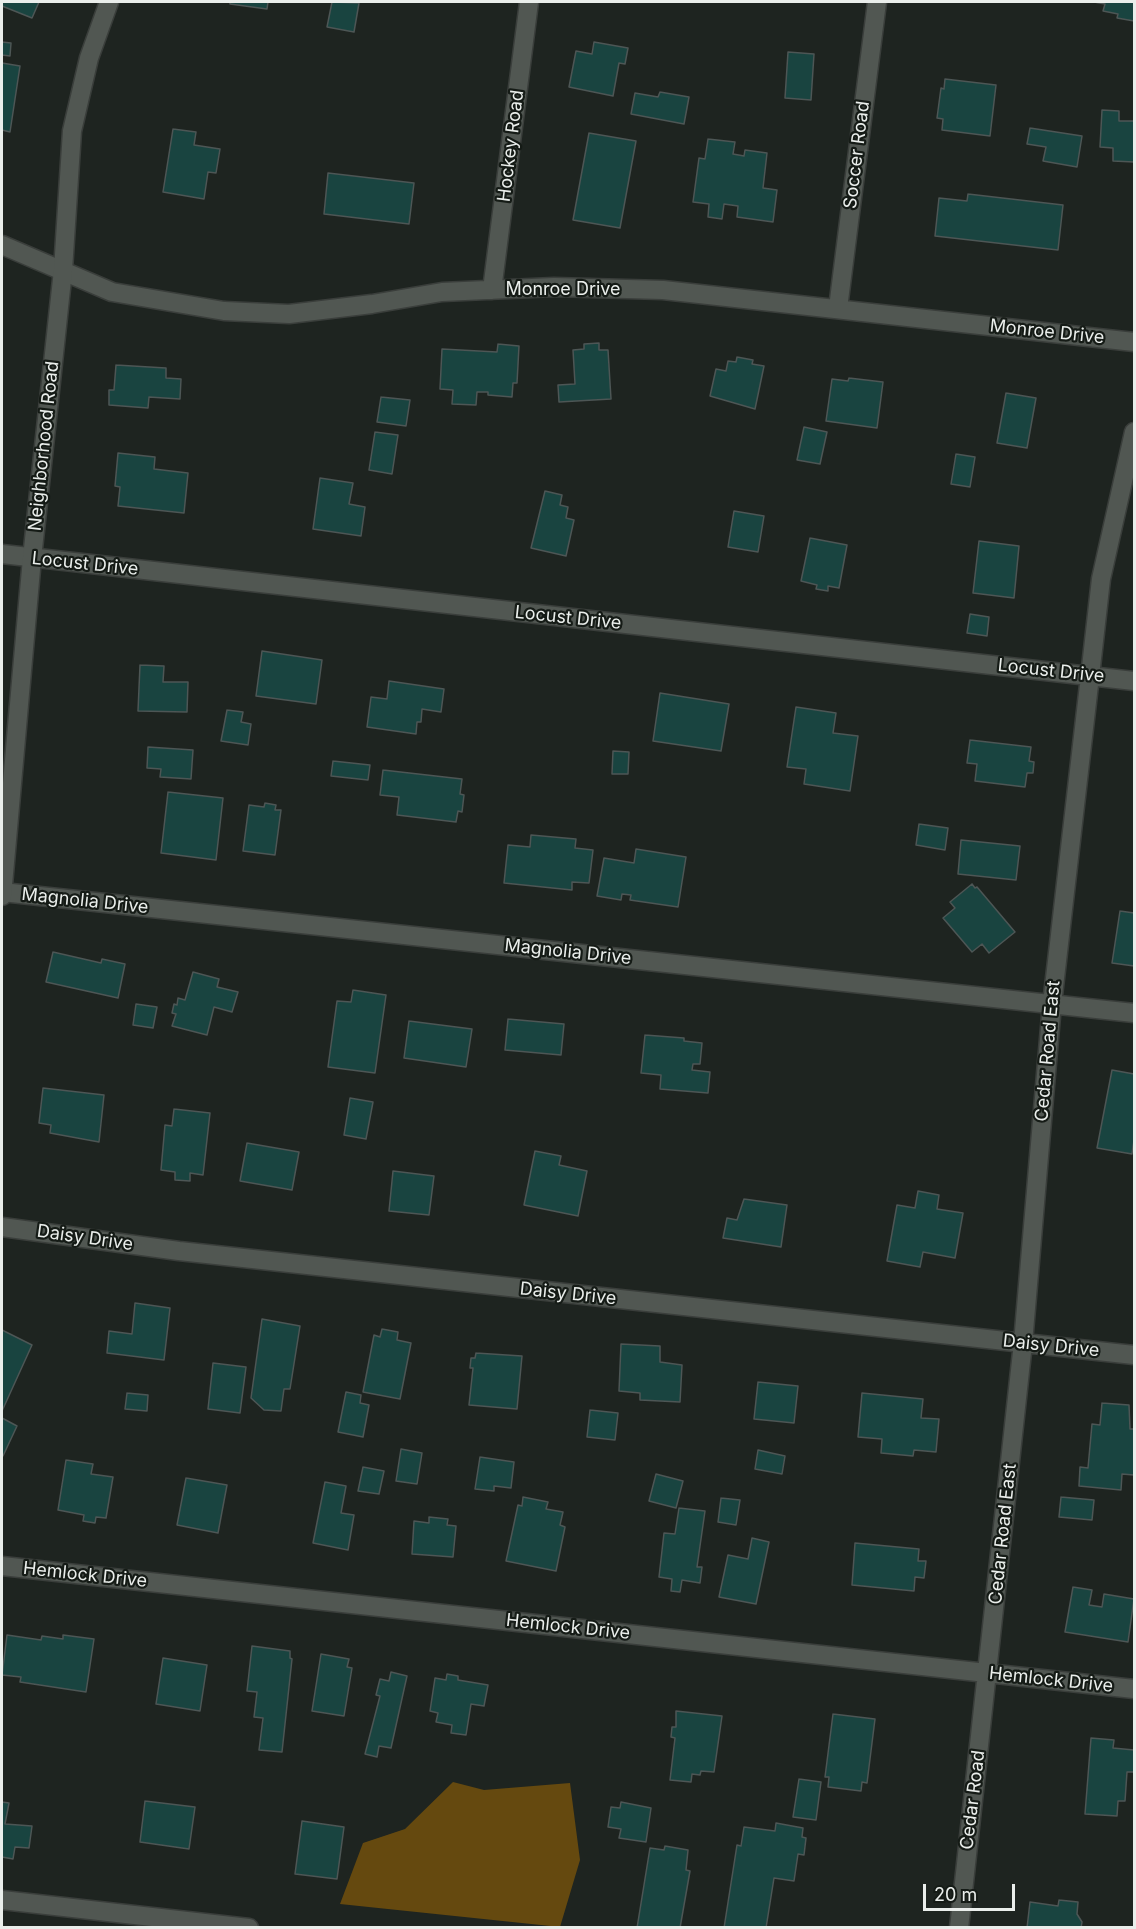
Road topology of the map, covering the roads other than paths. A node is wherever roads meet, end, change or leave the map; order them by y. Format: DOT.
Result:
graph roads {
  1 [pos="110,2"];
  2 [pos="529,2"];
  3 [pos="877,2"];
  4 [pos="2,245"];
  5 [pos="63,270"];
  6 [pos="492,290"];
  7 [pos="838,308"];
  8 [pos="1134,342"];
  9 [pos="1134,432"];
  10 [pos="2,554"];
  11 [pos="32,558"];
  12 [pos="1090,676"];
  13 [pos="1134,681"];
  14 [pos="2,893"];
  15 [pos="1052,1004"];
  16 [pos="1134,1013"];
  17 [pos="2,1227"];
  18 [pos="1023,1343"];
  19 [pos="1134,1355"];
  20 [pos="2,1566"];
  21 [pos="988,1673"];
  22 [pos="1134,1689"];
  23 [pos="2,1900"];
  24 [pos="249,1928"];
  25 [pos="959,1928"];
  1 -- 5 [label="street, Neighborhood Road"];
  2 -- 6 [label="street, Hockey Road"];
  3 -- 7 [label="street, Soccer Road"];
  4 -- 5 [label="street, Monroe Drive"];
  5 -- 6 [label="street, Monroe Drive"];
  5 -- 11 [label="street, Neighborhood Road"];
  6 -- 7 [label="street, Monroe Drive"];
  7 -- 8 [label="street, Monroe Drive"];
  9 -- 12 [label="street, Cedar Road East"];
  10 -- 11 [label="street, Locust Drive"];
  11 -- 12 [label="street, Locust Drive"];
  11 -- 14 [label="street, Neighborhood Road"];
  12 -- 13 [label="street, Locust Drive"];
  12 -- 15 [label="street, Cedar Road East"];
  14 -- 15 [label="street, Magnolia Drive"];
  15 -- 16 [label="street, Magnolia Drive"];
  15 -- 18 [label="street, Cedar Road East"];
  17 -- 18 [label="street, Daisy Drive"];
  18 -- 19 [label="street, Daisy Drive"];
  18 -- 21 [label="street, Cedar Road East"];
  20 -- 21 [label="street, Hemlock Drive"];
  21 -- 22 [label="street, Hemlock Drive"];
  21 -- 25 [label="street, Cedar Road"];
  23 -- 24 [label="street"];
}
